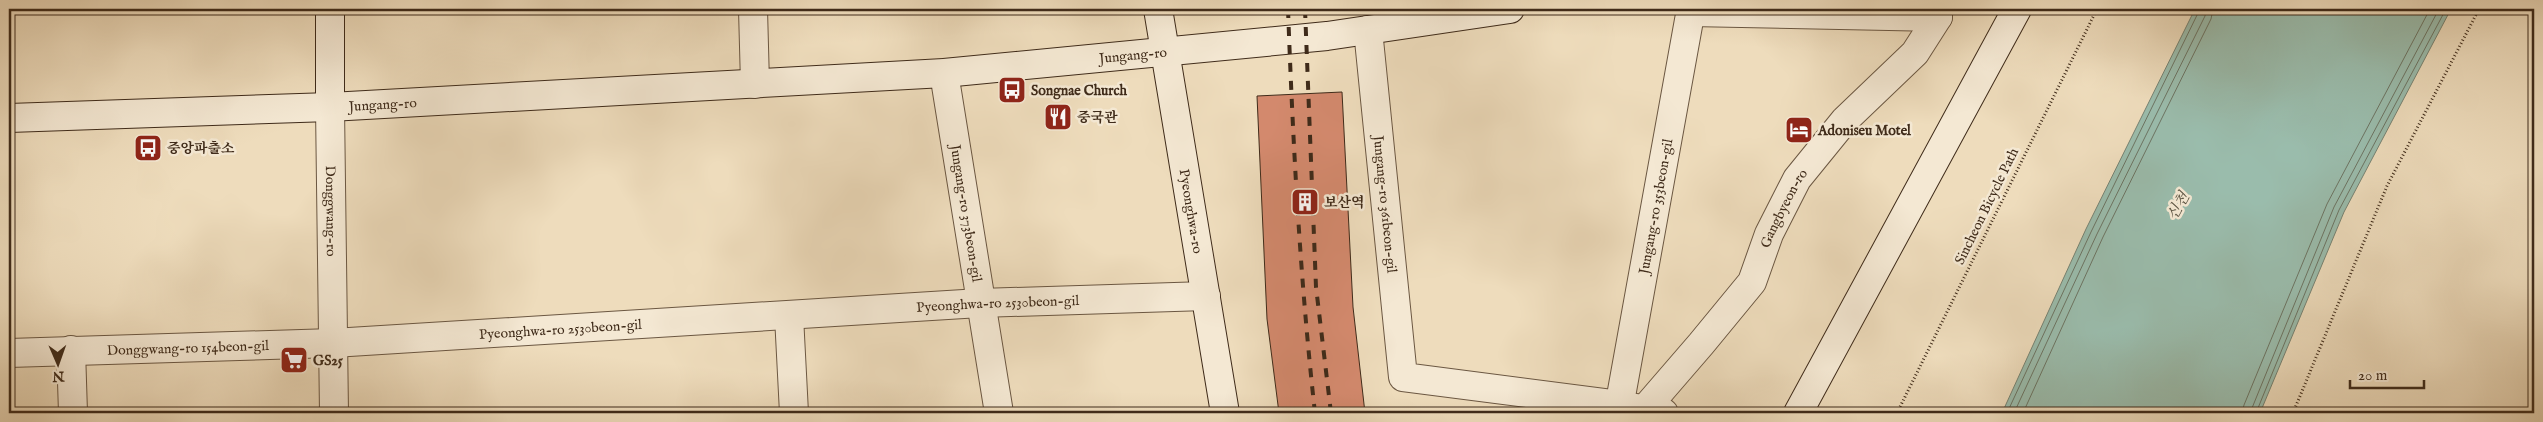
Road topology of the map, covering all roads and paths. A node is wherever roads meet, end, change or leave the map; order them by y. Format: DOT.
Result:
graph roads {
  1 [pos="330,9"];
  2 [pos="753,9"];
  3 [pos="1158,9"];
  4 [pos="1510,9"];
  5 [pos="2017,9"];
  6 [pos="2097,9"];
  7 [pos="2479,9"];
  8 [pos="1691,10"];
  9 [pos="1368,30"];
  10 [pos="1166,54"];
  11 [pos="944,74"];
  12 [pos="755,84"];
  13 [pos="330,107"];
  14 [pos="9,118"];
  15 [pos="1206,296"];
  16 [pos="980,303"];
  17 [pos="789,316"];
  18 [pos="333,343"];
  19 [pos="71,350"];
  20 [pos="9,352"];
  21 [pos="1636,410"];
  22 [pos="73,413"];
  23 [pos="334,413"];
  24 [pos="794,413"];
  25 [pos="999,413"];
  26 [pos="1226,413"];
  27 [pos="1798,413"];
  28 [pos="1897,413"];
  29 [pos="2292,413"];
  1 -- 13 [label="street, Donggwang-ro"];
  2 -- 12 [label="street"];
  3 -- 10 [label="street, Pyeonghwa-ro"];
  4 -- 9 [label="street, Jungang-ro"];
  5 -- 27 [label="street"];
  6 -- 28 [label="path, Sincheon Bicycle Path"];
  7 -- 29 [label="path"];
  8 -- 21 [label="street, Jungang-ro 353beon-gil"];
  8 -- 21 [label="street, Gangbyeon-ro"];
  9 -- 10 [label="street, Jungang-ro"];
  9 -- 21 [label="street, Jungang-ro 361beon-gil"];
  10 -- 11 [label="street, Jungang-ro"];
  10 -- 15 [label="street, Pyeonghwa-ro"];
  11 -- 12 [label="street, Jungang-ro"];
  11 -- 16 [label="street, Jungang-ro 373beon-gil"];
  12 -- 13 [label="street, Jungang-ro"];
  13 -- 14 [label="street, Jungang-ro"];
  13 -- 18 [label="street, Donggwang-ro"];
  15 -- 16 [label="street, Pyeonghwa-ro 2530beon-gil"];
  15 -- 26 [label="street, Pyeonghwa-ro"];
  16 -- 17 [label="street, Pyeonghwa-ro 2530beon-gil"];
  16 -- 25 [label="street, Jungang-ro 373beon-gil"];
  17 -- 18 [label="street, Pyeonghwa-ro 2530beon-gil"];
  17 -- 24 [label="street"];
  18 -- 19 [label="street, Donggwang-ro 154beon-gil"];
  18 -- 23 [label="street, Donggwang-ro"];
  19 -- 20 [label="street, Donggwang-ro 154beon-gil"];
  19 -- 22 [label="street"];
}
